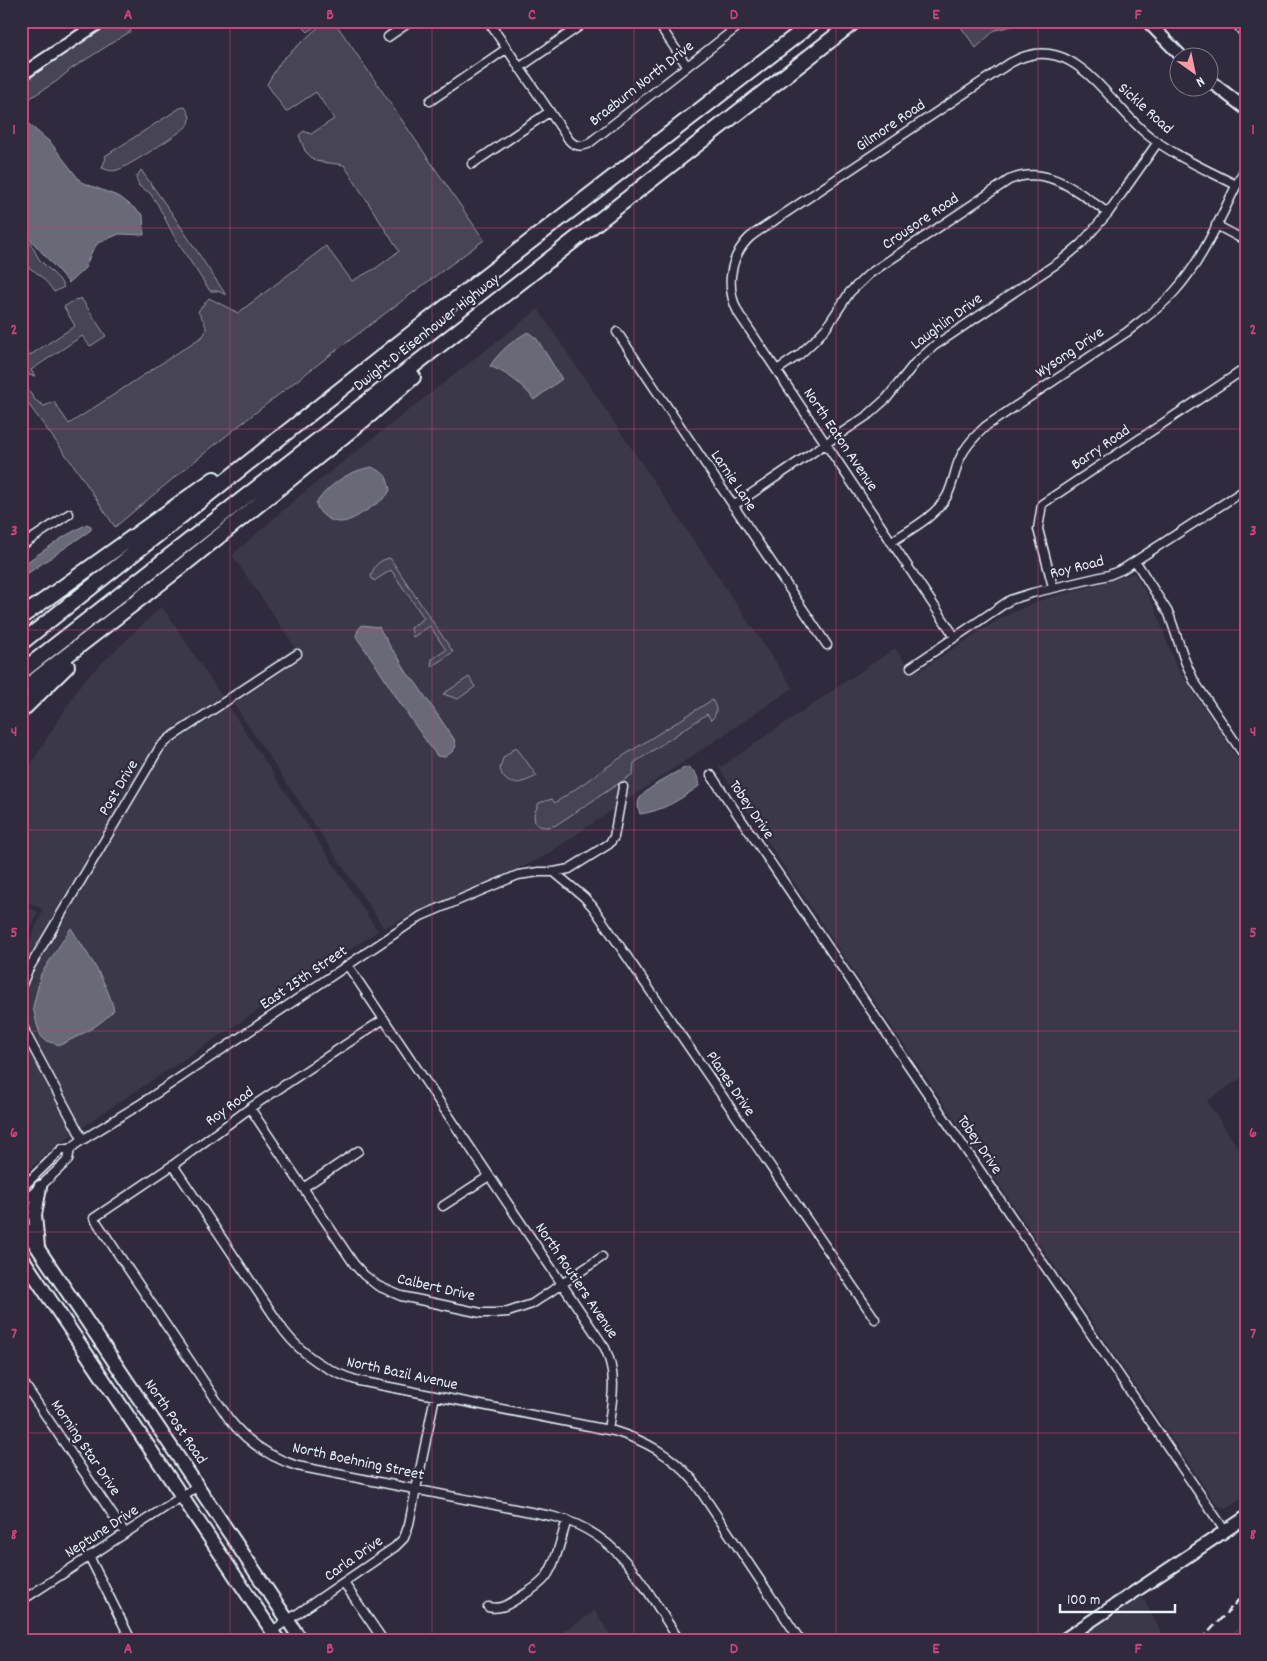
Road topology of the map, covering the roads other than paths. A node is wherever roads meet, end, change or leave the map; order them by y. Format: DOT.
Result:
graph roads {
  1 [pos="102,21"];
  2 [pos="412,21"];
  3 [pos="488,21"];
  4 [pos="668,21"];
  5 [pos="745,21"];
  6 [pos="815,21"];
  7 [pos="856,21"];
  8 [pos="1147,21"];
  9 [pos="1235,21"];
  10 [pos="584,24"];
  11 [pos="658,24"];
  12 [pos="388,37"];
  13 [pos="1246,37"];
  14 [pos="1174,48"];
  15 [pos="506,49"];
  16 [pos="1068,59"];
  17 [pos="687,66"];
  18 [pos="519,68"];
  19 [pos="21,75"];
  20 [pos="1220,88"];
  21 [pos="430,100"];
  22 [pos="1246,109"];
  23 [pos="550,112"];
  24 [pos="1158,142"];
  25 [pos="472,164"];
  26 [pos="1246,167"];
  27 [pos="1236,185"];
  28 [pos="1108,214"];
  29 [pos="1216,225"];
  30 [pos="1246,241"];
  31 [pos="740,250"];
  32 [pos="537,269"];
  33 [pos="617,332"];
  34 [pos="398,344"];
  35 [pos="1246,368"];
  36 [pos="776,370"];
  37 [pos="825,443"];
  38 [pos="1246,489"];
  39 [pos="733,506"];
  40 [pos="69,514"];
  41 [pos="891,542"];
  42 [pos="21,546"];
  43 [pos="1136,562"];
  44 [pos="176,570"];
  45 [pos="1053,587"];
  46 [pos="21,617"];
  47 [pos="955,637"];
  48 [pos="21,643"];
  49 [pos="827,645"];
  50 [pos="297,654"];
  51 [pos="911,666"];
  52 [pos="21,672"];
  53 [pos="21,691"];
  54 [pos="21,711"];
  55 [pos="1246,758"];
  56 [pos="710,775"];
  57 [pos="623,787"];
  58 [pos="554,872"];
  59 [pos="348,966"];
  60 [pos="21,987"];
  61 [pos="384,1019"];
  62 [pos="21,1020"];
  63 [pos="250,1108"];
  64 [pos="83,1140"];
  65 [pos="70,1149"];
  66 [pos="358,1151"];
  67 [pos="173,1165"];
  68 [pos="489,1176"];
  69 [pos="40,1187"];
  70 [pos="303,1188"];
  71 [pos="21,1189"];
  72 [pos="21,1202"];
  73 [pos="443,1206"];
  74 [pos="94,1218"];
  75 [pos="21,1223"];
  76 [pos="38,1248"];
  77 [pos="21,1256"];
  78 [pos="602,1258"];
  79 [pos="562,1284"];
  80 [pos="875,1319"];
  81 [pos="21,1379"];
  82 [pos="435,1396"];
  83 [pos="608,1430"];
  84 [pos="198,1486"];
  85 [pos="416,1489"];
  86 [pos="182,1496"];
  87 [pos="1246,1517"];
  88 [pos="567,1520"];
  89 [pos="1225,1531"];
  90 [pos="125,1533"];
  91 [pos="89,1556"];
  92 [pos="344,1583"];
  93 [pos="21,1589"];
  94 [pos="24,1599"];
  95 [pos="488,1607"];
  96 [pos="288,1620"];
  97 [pos="275,1635"];
  98 [pos="131,1640"];
  99 [pos="301,1640"];
  100 [pos="383,1640"];
  101 [pos="679,1640"];
  102 [pos="800,1640"];
  103 [pos="1063,1640"];
  1 -- 19 [label="main road"];
  2 -- 12 [label="street"];
  3 -- 15 [label="street"];
  4 -- 11 [label="street"];
  5 -- 17 [label="street, Braeburn North Drive"];
  6 -- 34 [label="highway, Dwight D Eisenhower Highway"];
  7 -- 32 [label="highway, Dwight D Eisenhower Highway"];
  8 -- 14 [label="main road"];
  9 -- 13 [label="street"];
  10 -- 18 [label="street"];
  11 -- 17 [label="street"];
  15 -- 18 [label="street"];
  15 -- 21 [label="street"];
  16 -- 24 [label="street, Sickle Road"];
  16 -- 31 [label="street, Gilmore Road"];
  17 -- 23 [label="street, Braeburn North Drive"];
  18 -- 23 [label="street"];
  20 -- 22 [label="main road"];
  23 -- 25 [label="street"];
  24 -- 27 [label="street, Sickle Road"];
  24 -- 28 [label="street, Laughlin Drive"];
  26 -- 27 [label="street, Wysong Drive"];
  27 -- 29 [label="street, Wysong Drive"];
  28 -- 36 [label="street, Crousore Road"];
  28 -- 37 [label="street, Laughlin Drive"];
  29 -- 30 [label="street"];
  29 -- 41 [label="street, Wysong Drive"];
  31 -- 36 [label="street, North Eaton Avenue"];
  32 -- 44 [label="highway"];
  32 -- 52 [label="highway, Dwight D Eisenhower Highway"];
  33 -- 39 [label="street, Larnie Lane"];
  34 -- 46 [label="highway"];
  34 -- 48 [label="highway, Dwight D Eisenhower Highway"];
  35 -- 45 [label="street, Barry Road"];
  36 -- 37 [label="street, North Eaton Avenue"];
  37 -- 39 [label="street, Laughlin Drive"];
  37 -- 41 [label="street, North Eaton Avenue"];
  38 -- 43 [label="street, Roy Road"];
  39 -- 49 [label="street, Larnie Lane"];
  40 -- 42 [label="street"];
  41 -- 47 [label="street, North Eaton Avenue"];
  43 -- 45 [label="street, Roy Road"];
  43 -- 55 [label="street"];
  44 -- 53 [label="highway"];
  44 -- 54 [label="highway"];
  45 -- 47 [label="street, Roy Road"];
  47 -- 51 [label="street, Roy Road"];
  50 -- 60 [label="street, Post Drive"];
  56 -- 89 [label="street, Tobey Drive"];
  57 -- 58 [label="street, East 25th Street"];
  58 -- 59 [label="street, East 25th Street"];
  58 -- 80 [label="street, Planes Drive"];
  59 -- 61 [label="street, North Routiers Avenue"];
  59 -- 64 [label="street, East 25th Street"];
  61 -- 63 [label="street, Roy Road"];
  61 -- 68 [label="street, North Routiers Avenue"];
  62 -- 64 [label="street"];
  63 -- 67 [label="street, Roy Road"];
  63 -- 70 [label="street, Calbert Drive"];
  64 -- 65 [label="street, East 25th Street"];
  65 -- 69 [label="street, East 25th Street"];
  65 -- 71 [label="street, East 25th Street"];
  66 -- 70 [label="street"];
  67 -- 74 [label="street, Roy Road"];
  67 -- 82 [label="street, North Bazil Avenue"];
  68 -- 73 [label="street"];
  68 -- 79 [label="street, North Routiers Avenue"];
  69 -- 72 [label="street, East 25th Street"];
  69 -- 76 [label="main road"];
  70 -- 79 [label="street, Calbert Drive"];
  74 -- 85 [label="street, North Boehning Street"];
  75 -- 76 [label="main road, North Post Road"];
  76 -- 84 [label="main road, North Post Road"];
  77 -- 86 [label="main road"];
  78 -- 79 [label="street, Calbert Drive"];
  79 -- 83 [label="street, North Routiers Avenue"];
  81 -- 90 [label="street, Morning Star Drive"];
  82 -- 83 [label="street, North Bazil Avenue"];
  82 -- 85 [label="street, Carla Drive"];
  83 -- 102 [label="street"];
  84 -- 86 [label="street, Neptune Drive"];
  84 -- 96 [label="main road, North Post Road"];
  85 -- 88 [label="street, North Boehning Street"];
  85 -- 92 [label="street, Carla Drive"];
  86 -- 90 [label="street, Neptune Drive"];
  86 -- 97 [label="main road"];
  87 -- 89 [label="main road"];
  88 -- 95 [label="street"];
  88 -- 101 [label="street, North Boehning Street"];
  89 -- 103 [label="main road"];
  90 -- 91 [label="street, Neptune Drive"];
  91 -- 94 [label="street, Neptune Drive"];
  91 -- 98 [label="street"];
  92 -- 96 [label="street, Carla Drive"];
  92 -- 100 [label="street"];
  93 -- 94 [label="street"];
  96 -- 97 [label="street, Carla Drive"];
  96 -- 99 [label="main road, North Post Road"];
}
